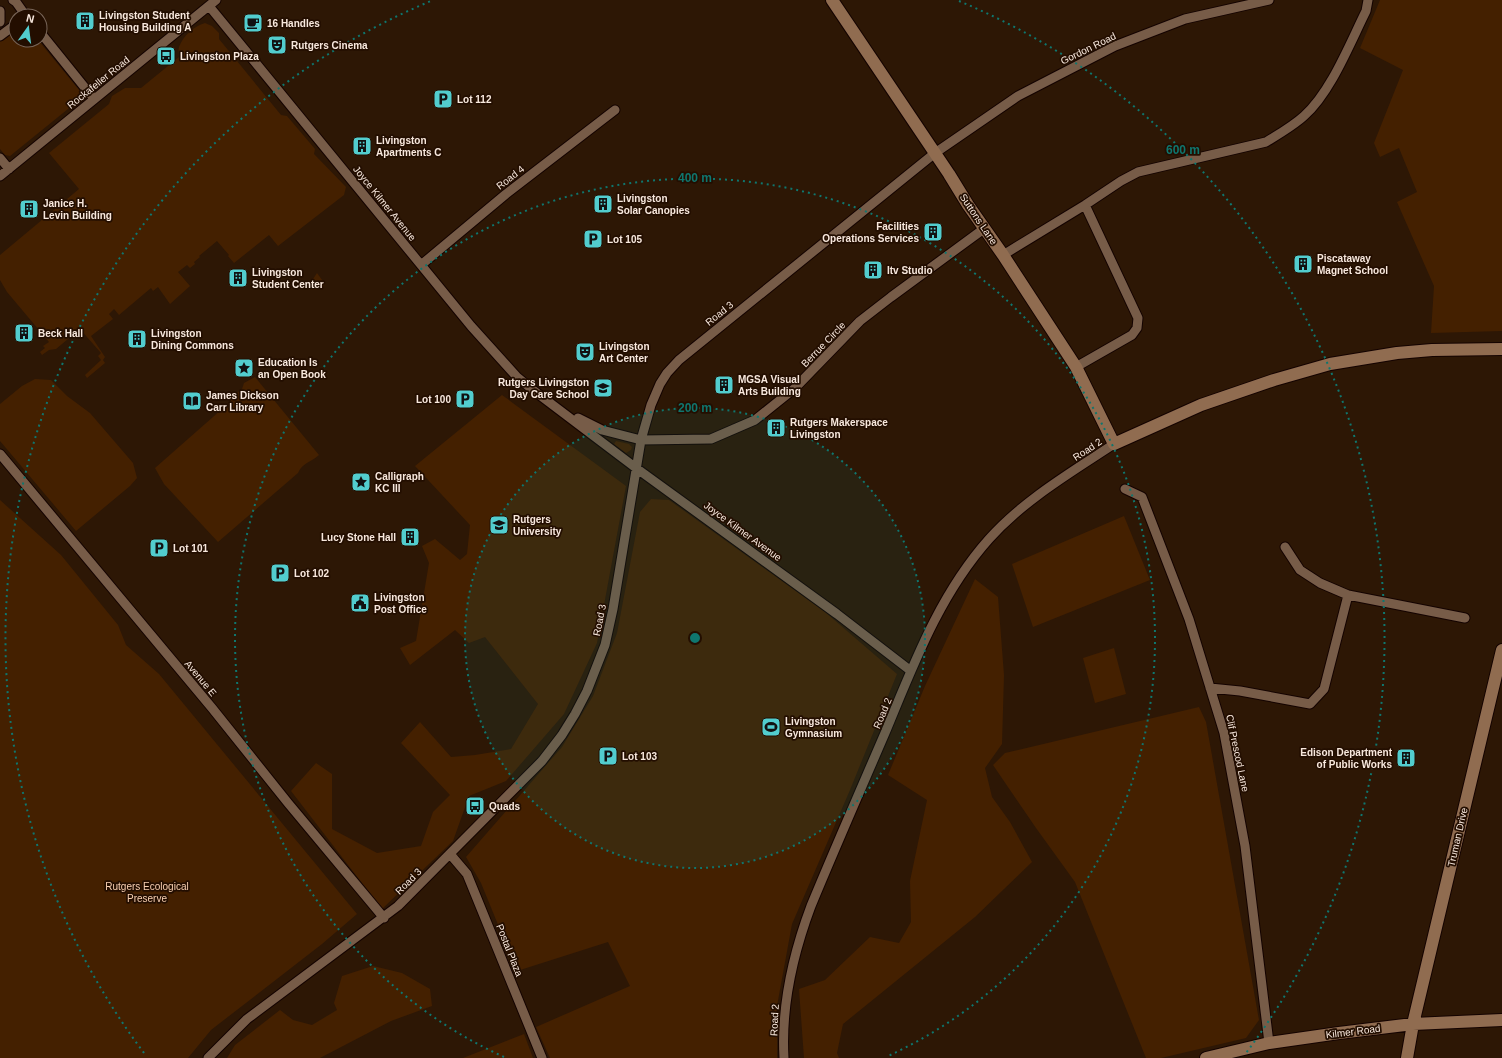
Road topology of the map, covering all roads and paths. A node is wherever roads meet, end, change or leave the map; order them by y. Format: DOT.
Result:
graph roads {
  1 [pos="13,0"];
  2 [pos="832,0"];
  3 [pos="1269,0"];
  4 [pos="1368,0"];
  5 [pos="212,3"];
  6 [pos="20,8"];
  7 [pos="0,11"];
  8 [pos="0,22"];
  9 [pos="48,42"];
  10 [pos="94,99"];
  11 [pos="615,110"];
  12 [pos="935,153"];
  13 [pos="0,158"];
  14 [pos="9,169"];
  15 [pos="0,176"];
  16 [pos="1085,205"];
  17 [pos="984,228"];
  18 [pos="1003,255"];
  19 [pos="421,265"];
  20 [pos="1502,349"];
  21 [pos="1076,367"];
  22 [pos="561,410"];
  23 [pos="641,440"];
  24 [pos="1114,444"];
  25 [pos="0,454"];
  26 [pos="636,468"];
  27 [pos="1125,489"];
  28 [pos="1285,547"];
  29 [pos="1348,595"];
  30 [pos="1465,618"];
  31 [pos="1502,650"];
  32 [pos="911,672"];
  33 [pos="1210,688"];
  34 [pos="450,854"];
  35 [pos="384,918"];
  36 [pos="1502,1020"];
  37 [pos="1413,1024"];
  38 [pos="1270,1043"];
  39 [pos="208,1058"];
  40 [pos="542,1058"];
  41 [pos="784,1058"];
  42 [pos="1206,1058"];
  43 [pos="1407,1058"];
  1 -- 6 [label="street"];
  2 -- 12 [label="street, Suttons Lane"];
  3 -- 12 [label="street, Gordon Road"];
  4 -- 16 [label="street"];
  5 -- 10 [label="street, Rockafeller Road"];
  5 -- 19 [label="street, Joyce Kilmer Avenue"];
  7 -- 8 [label="street"];
  9 -- 10 [label="street"];
  10 -- 14 [label="street, Rockafeller Road"];
  11 -- 19 [label="street, Road 4"];
  12 -- 17 [label="street, Suttons Lane"];
  12 -- 23 [label="street, Road 3"];
  13 -- 14 [label="street"];
  14 -- 15 [label="street, Rockafeller Road"];
  16 -- 18 [label="street"];
  16 -- 21 [label="street"];
  17 -- 18 [label="street, Suttons Lane"];
  17 -- 23 [label="street, Berrue Circle"];
  18 -- 21 [label="street, Suttons Lane"];
  19 -- 22 [label="street, Joyce Kilmer Avenue"];
  20 -- 24 [label="street"];
  21 -- 24 [label="street, Suttons Lane"];
  22 -- 23 [label="street, Joyce Kilmer Avenue"];
  22 -- 26 [label="street, Joyce Kilmer Avenue"];
  23 -- 26 [label="street, Road 3"];
  24 -- 32 [label="street, Road 2"];
  25 -- 35 [label="street, Avenue E"];
  26 -- 32 [label="street, Joyce Kilmer Avenue"];
  26 -- 34 [label="street, Road 3"];
  27 -- 33 [label="street, Clif Prescod Lane"];
  28 -- 29 [label="street"];
  29 -- 30 [label="street"];
  29 -- 33 [label="street"];
  31 -- 37 [label="street, Truman Drive"];
  32 -- 41 [label="street, Road 2"];
  33 -- 38 [label="street, Clif Prescod Lane"];
  34 -- 35 [label="street, Road 3"];
  34 -- 40 [label="street, Postal Plaza"];
  35 -- 39 [label="street, Road 3"];
  36 -- 37 [label="street, Kilmer Road"];
  37 -- 38 [label="street, Kilmer Road"];
  37 -- 43 [label="street, Truman Drive"];
  38 -- 42 [label="street, Kilmer Road"];
}
